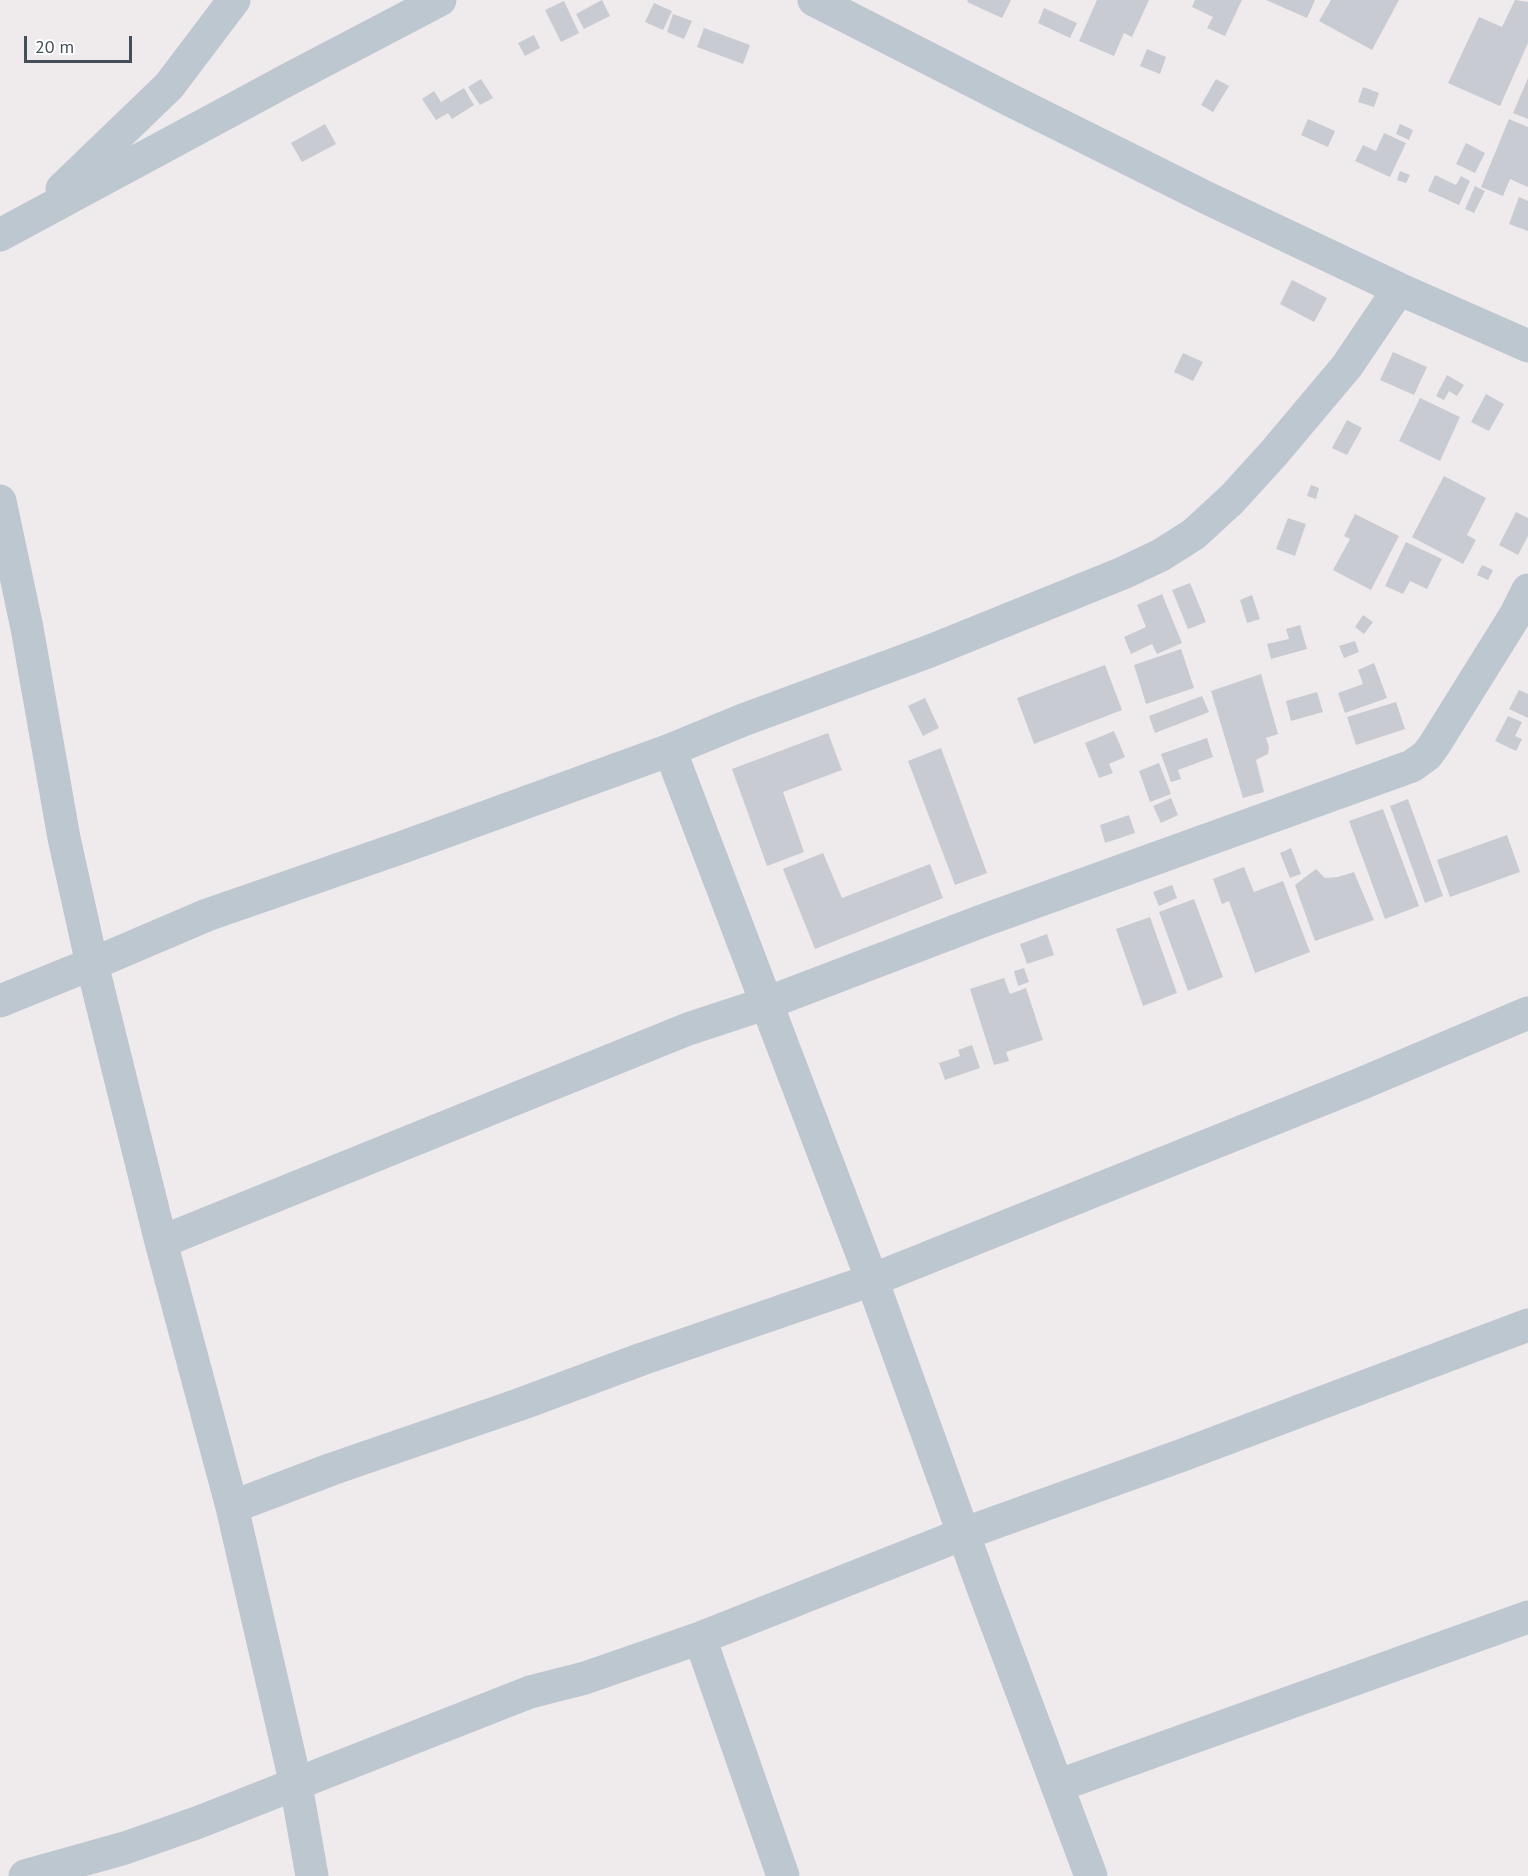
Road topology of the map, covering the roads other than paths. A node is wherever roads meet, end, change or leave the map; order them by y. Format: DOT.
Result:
graph roads {
  1 [pos="234,0"];
  2 [pos="440,0"];
  3 [pos="814,0"];
  4 [pos="32,219"];
  5 [pos="0,235"];
  6 [pos="1399,290"];
  7 [pos="1528,346"];
  8 [pos="0,501"];
  9 [pos="1528,590"];
  10 [pos="670,750"];
  11 [pos="92,964"];
  12 [pos="0,1001"];
  13 [pos="767,1003"];
  14 [pos="1528,1013"];
  15 [pos="161,1242"];
  16 [pos="872,1280"];
  17 [pos="1528,1325"];
  18 [pos="232,1507"];
  19 [pos="963,1534"];
  20 [pos="1528,1617"];
  21 [pos="700,1638"];
  22 [pos="296,1785"];
  23 [pos="1057,1786"];
  24 [pos="25,1876"];
  25 [pos="312,1876"];
  26 [pos="783,1876"];
  27 [pos="1091,1876"];
  1 -- 4 [label="street"];
  2 -- 4 [label="street"];
  3 -- 6 [label="street"];
  4 -- 5 [label="street"];
  6 -- 7 [label="street"];
  6 -- 10 [label="street"];
  8 -- 11 [label="street"];
  9 -- 13 [label="street"];
  10 -- 11 [label="street"];
  10 -- 13 [label="street"];
  11 -- 12 [label="street"];
  11 -- 15 [label="street"];
  13 -- 15 [label="street"];
  13 -- 16 [label="street"];
  14 -- 16 [label="street"];
  15 -- 18 [label="street"];
  16 -- 18 [label="street"];
  16 -- 19 [label="street"];
  17 -- 19 [label="street"];
  18 -- 22 [label="street"];
  19 -- 21 [label="street"];
  19 -- 23 [label="street"];
  20 -- 23 [label="street"];
  21 -- 22 [label="street"];
  21 -- 26 [label="street"];
  22 -- 24 [label="street"];
  22 -- 25 [label="street"];
  23 -- 27 [label="street"];
}
